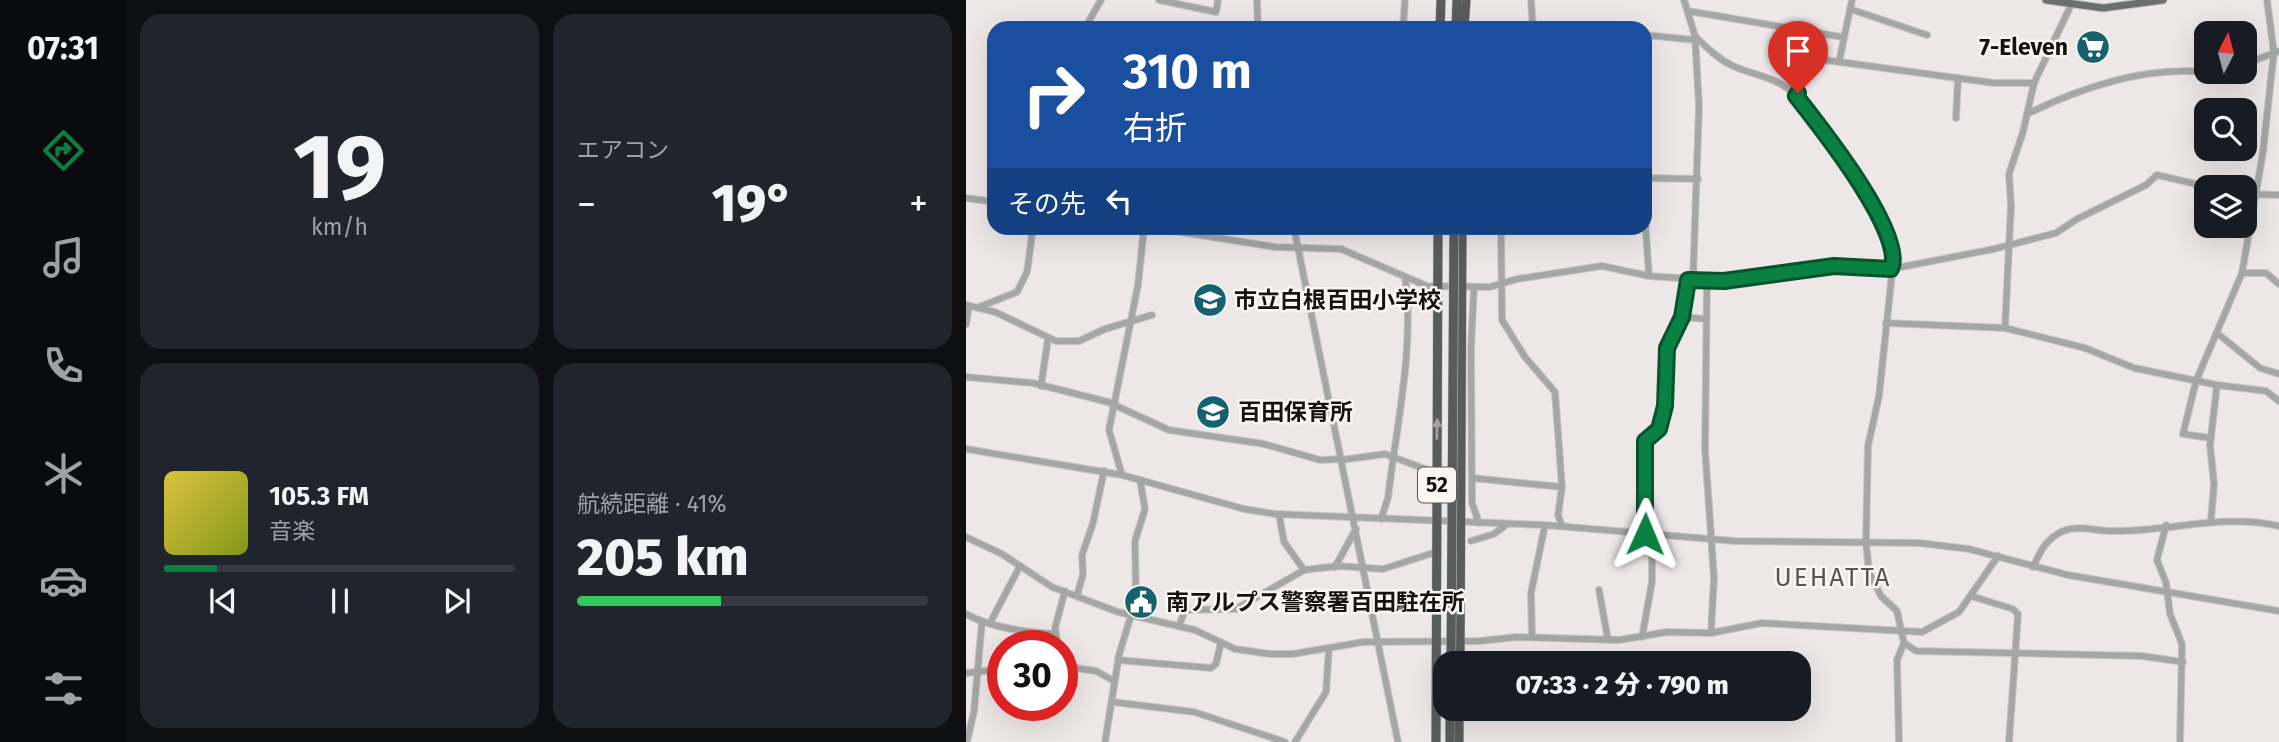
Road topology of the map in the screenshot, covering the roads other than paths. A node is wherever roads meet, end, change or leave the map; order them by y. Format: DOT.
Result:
graph roads {
  1 [pos="1101,0"];
  2 [pos="1158,0"];
  3 [pos="1218,0"];
  4 [pos="1257,0"];
  5 [pos="1405,0"];
  6 [pos="1441,0"];
  7 [pos="1461,0"];
  8 [pos="1531,0"];
  9 [pos="1684,0"];
  10 [pos="1852,0"];
  11 [pos="2046,0"];
  12 [pos="2163,0"];
  13 [pos="2267,0"];
  14 [pos="2143,2"];
  15 [pos="2070,3"];
  16 [pos="1850,9"];
  17 [pos="1688,11"];
  18 [pos="1089,21"];
  19 [pos="1258,21"];
  20 [pos="1404,21"];
  21 [pos="1440,21"];
  22 [pos="1460,21"];
  23 [pos="1532,21"];
  24 [pos="1927,35"];
  25 [pos="1652,36"];
  26 [pos="1842,37"];
  27 [pos="1695,38"];
  28 [pos="2276,52"];
  29 [pos="2258,59"];
  30 [pos="1839,62"];
  31 [pos="2194,72"];
  32 [pos="1958,78"];
  33 [pos="2034,83"];
  34 [pos="1796,96"];
  35 [pos="2027,114"];
  36 [pos="1956,118"];
  37 [pos="1652,178"];
  38 [pos="1698,179"];
  39 [pos="2194,184"];
  40 [pos="2257,187"];
  41 [pos="2257,194"];
  42 [pos="2279,195"];
  43 [pos="966,198"];
  44 [pos="987,201"];
  45 [pos="1032,235"];
  46 [pos="1143,235"];
  47 [pos="1209,235"];
  48 [pos="1296,235"];
  49 [pos="1438,235"];
  50 [pos="1458,235"];
  51 [pos="1458,235"];
  52 [pos="1501,235"];
  53 [pos="1646,235"];
  54 [pos="2248,238"];
  55 [pos="2010,245"];
  56 [pos="1298,246"];
  57 [pos="1891,269"];
  58 [pos="2242,273"];
  59 [pos="1649,276"];
  60 [pos="1405,277"];
  61 [pos="1690,280"];
  62 [pos="1707,281"];
  63 [pos="1500,284"];
  64 [pos="2279,284"];
  65 [pos="1439,287"];
  66 [pos="1461,287"];
  67 [pos="1474,287"];
  68 [pos="967,306"];
  69 [pos="977,307"];
  70 [pos="1152,315"];
  71 [pos="1682,317"];
  72 [pos="1706,319"];
  73 [pos="1130,322"];
  74 [pos="1886,323"];
  75 [pos="966,324"];
  76 [pos="2005,328"];
  77 [pos="2217,333"];
  78 [pos="1048,339"];
  79 [pos="2279,374"];
  80 [pos="966,377"];
  81 [pos="2196,381"];
  82 [pos="1041,386"];
  83 [pos="2217,386"];
  84 [pos="2279,401"];
  85 [pos="1112,405"];
  86 [pos="2211,438"];
  87 [pos="966,449"];
  88 [pos="1393,455"];
  89 [pos="1341,460"];
  90 [pos="1424,469"];
  91 [pos="1104,471"];
  92 [pos="1122,475"];
  93 [pos="1472,478"];
  94 [pos="1140,480"];
  95 [pos="1562,487"];
  96 [pos="1279,514"];
  97 [pos="1354,518"];
  98 [pos="1381,519"];
  99 [pos="2211,520"];
  100 [pos="1436,522"];
  101 [pos="1461,522"];
  102 [pos="1479,523"];
  103 [pos="1507,524"];
  104 [pos="1545,525"];
  105 [pos="2166,525"];
  106 [pos="1562,526"];
  107 [pos="2279,526"];
  108 [pos="1356,529"];
  109 [pos="1645,534"];
  110 [pos="966,537"];
  111 [pos="1710,539"];
  112 [pos="1471,541"];
  113 [pos="1866,542"];
  114 [pos="1436,552"];
  115 [pos="1998,556"];
  116 [pos="1020,566"];
  117 [pos="1335,566"];
  118 [pos="1364,567"];
  119 [pos="2033,567"];
  120 [pos="1304,570"];
  121 [pos="1599,590"];
  122 [pos="1065,591"];
  123 [pos="2168,593"];
  124 [pos="1077,596"];
  125 [pos="1971,596"];
  126 [pos="2279,611"];
  127 [pos="966,614"];
  128 [pos="1130,616"];
  129 [pos="986,623"];
  130 [pos="1179,626"];
  131 [pos="1016,630"];
  132 [pos="1056,630"];
  133 [pos="1711,632"];
  134 [pos="1903,632"];
  135 [pos="1532,637"];
  136 [pos="1642,637"];
  137 [pos="1608,640"];
  138 [pos="1460,641"];
  139 [pos="1221,642"];
  140 [pos="1378,642"];
  141 [pos="1435,642"];
  142 [pos="1904,643"];
  143 [pos="1329,648"];
  144 [pos="1455,651"];
  145 [pos="1458,651"];
  146 [pos="2015,654"];
  147 [pos="1118,660"];
  148 [pos="2183,662"];
  149 [pos="1078,668"];
  150 [pos="987,670"];
  151 [pos="978,671"];
  152 [pos="966,673"];
  153 [pos="1114,681"];
  154 [pos="1113,702"];
  155 [pos="1455,721"];
  156 [pos="967,742"];
  157 [pos="1105,742"];
  158 [pos="1285,742"];
  159 [pos="1296,742"];
  160 [pos="1398,742"];
  161 [pos="1436,742"];
  162 [pos="1455,742"];
  163 [pos="1899,742"];
  164 [pos="2010,742"];
  165 [pos="2180,742"];
  1 -- 18 [label="street"];
  2 -- 3 [label="street"];
  4 -- 19 [label="street"];
  5 -- 20 [label="street"];
  6 -- 21 [label="highway"];
  7 -- 22 [label="highway"];
  8 -- 23 [label="street"];
  9 -- 17 [label="street"];
  10 -- 16 [label="street"];
  11 -- 15 [label="main road"];
  12 -- 14 [label="main road"];
  13 -- 28 [label="street"];
  14 -- 15 [label="main road"];
  15 -- 33 [label="street"];
  16 -- 24 [label="street"];
  16 -- 26 [label="street"];
  17 -- 26 [label="street"];
  17 -- 27 [label="street"];
  25 -- 27 [label="street"];
  26 -- 30 [label="street"];
  27 -- 34 [label="street"];
  27 -- 38 [label="street"];
  28 -- 29 [label="street"];
  28 -- 40 [label="street"];
  30 -- 32 [label="street"];
  30 -- 34 [label="street"];
  31 -- 35 [label="street"];
  32 -- 33 [label="street"];
  32 -- 36 [label="street"];
  33 -- 35 [label="street"];
  34 -- 57 [label="street"];
  35 -- 55 [label="street"];
  37 -- 38 [label="street"];
  38 -- 61 [label="street"];
  39 -- 55 [label="street"];
  41 -- 42 [label="street"];
  43 -- 44 [label="street"];
  45 -- 69 [label="street"];
  46 -- 73 [label="street"];
  47 -- 56 [label="street"];
  48 -- 56 [label="street"];
  49 -- 65 [label="highway, 52"];
  50 -- 66 [label="highway, 52"];
  51 -- 144 [label="highway, bridge"];
  52 -- 63 [label="street"];
  53 -- 59 [label="street"];
  54 -- 58 [label="street"];
  55 -- 57 [label="street"];
  55 -- 76 [label="street"];
  56 -- 60 [label="street"];
  56 -- 89 [label="street"];
  57 -- 62 [label="street"];
  57 -- 74 [label="street"];
  58 -- 64 [label="street"];
  58 -- 77 [label="street"];
  59 -- 61 [label="street"];
  59 -- 63 [label="street"];
  60 -- 65 [label="street"];
  60 -- 88 [label="street"];
  61 -- 62 [label="street"];
  61 -- 71 [label="street"];
  62 -- 72 [label="street"];
  63 -- 67 [label="street"];
  63 -- 95 [label="street"];
  65 -- 66 [label="street"];
  100 -- 65 [label="highway, 52, one-way"];
  66 -- 67 [label="street"];
  66 -- 101 [label="highway, 52"];
  67 -- 93 [label="street"];
  68 -- 69 [label="street"];
  68 -- 75 [label="street"];
  69 -- 78 [label="street"];
  70 -- 73 [label="street"];
  71 -- 72 [label="street"];
  71 -- 109 [label="street"];
  72 -- 111 [label="street"];
  73 -- 78 [label="street"];
  73 -- 85 [label="street"];
  74 -- 76 [label="street"];
  74 -- 113 [label="street"];
  76 -- 81 [label="street"];
  77 -- 79 [label="street"];
  77 -- 81 [label="street"];
  78 -- 82 [label="street"];
  80 -- 82 [label="street"];
  81 -- 83 [label="street"];
  81 -- 86 [label="street"];
  82 -- 85 [label="street"];
  83 -- 84 [label="street"];
  83 -- 86 [label="street"];
  85 -- 89 [label="street"];
  85 -- 92 [label="street"];
  86 -- 99 [label="street"];
  87 -- 91 [label="street"];
  88 -- 89 [label="street"];
  88 -- 90 [label="street"];
  88 -- 98 [label="street"];
  89 -- 97 [label="street"];
  91 -- 92 [label="street"];
  91 -- 124 [label="street"];
  92 -- 94 [label="street"];
  93 -- 95 [label="street"];
  93 -- 102 [label="street"];
  94 -- 96 [label="street"];
  94 -- 128 [label="street"];
  95 -- 106 [label="street"];
  96 -- 97 [label="street"];
  96 -- 120 [label="street"];
  97 -- 98 [label="street"];
  97 -- 108 [label="street"];
  98 -- 100 [label="street"];
  99 -- 105 [label="street"];
  99 -- 107 [label="street"];
  100 -- 101 [label="street"];
  100 -- 114 [label="highway, 52"];
  101 -- 102 [label="street"];
  101 -- 138 [label="highway, 52"];
  102 -- 103 [label="street"];
  103 -- 104 [label="street"];
  103 -- 112 [label="street"];
  104 -- 106 [label="street"];
  104 -- 135 [label="street"];
  105 -- 119 [label="street"];
  105 -- 123 [label="street"];
  106 -- 109 [label="street"];
  108 -- 117 [label="street"];
  108 -- 118 [label="street"];
  109 -- 111 [label="street"];
  109 -- 136 [label="street"];
  110 -- 116 [label="street"];
  111 -- 113 [label="street"];
  111 -- 133 [label="street"];
  113 -- 115 [label="street"];
  113 -- 134 [label="street"];
  114 -- 118 [label="street"];
  114 -- 141 [label="highway, 52"];
  115 -- 119 [label="street"];
  115 -- 125 [label="street"];
  116 -- 122 [label="street"];
  116 -- 129 [label="street"];
  117 -- 118 [label="street"];
  117 -- 120 [label="street"];
  118 -- 140 [label="street"];
  119 -- 123 [label="street"];
  120 -- 130 [label="street"];
  121 -- 137 [label="street"];
  122 -- 124 [label="street"];
  122 -- 132 [label="street"];
  123 -- 126 [label="street"];
  123 -- 148 [label="street"];
  124 -- 128 [label="street"];
  125 -- 134 [label="street"];
  125 -- 146 [label="street"];
  127 -- 129 [label="street"];
  128 -- 130 [label="street"];
  128 -- 147 [label="street"];
  129 -- 131 [label="street"];
  129 -- 151 [label="street"];
  130 -- 139 [label="street"];
  133 -- 134 [label="street"];
  133 -- 136 [label="street"];
  134 -- 142 [label="street"];
  135 -- 137 [label="street"];
  135 -- 138 [label="street"];
  136 -- 137 [label="street"];
  138 -- 141 [label="street"];
  138 -- 145 [label="highway, 52"];
  139 -- 143 [label="street"];
  139 -- 147 [label="street"];
  140 -- 141 [label="street"];
  140 -- 143 [label="street"];
  140 -- 160 [label="street"];
  141 -- 161 [label="highway, 52"];
  142 -- 146 [label="street"];
  142 -- 163 [label="street"];
  143 -- 159 [label="street"];
  146 -- 148 [label="street"];
  146 -- 164 [label="street"];
  147 -- 153 [label="street"];
  148 -- 165 [label="street"];
  149 -- 153 [label="street"];
  150 -- 151 [label="street"];
  151 -- 152 [label="street"];
  151 -- 156 [label="street"];
  153 -- 154 [label="street"];
  154 -- 157 [label="street"];
  154 -- 158 [label="street"];
  155 -- 162 [label="highway"];
}
